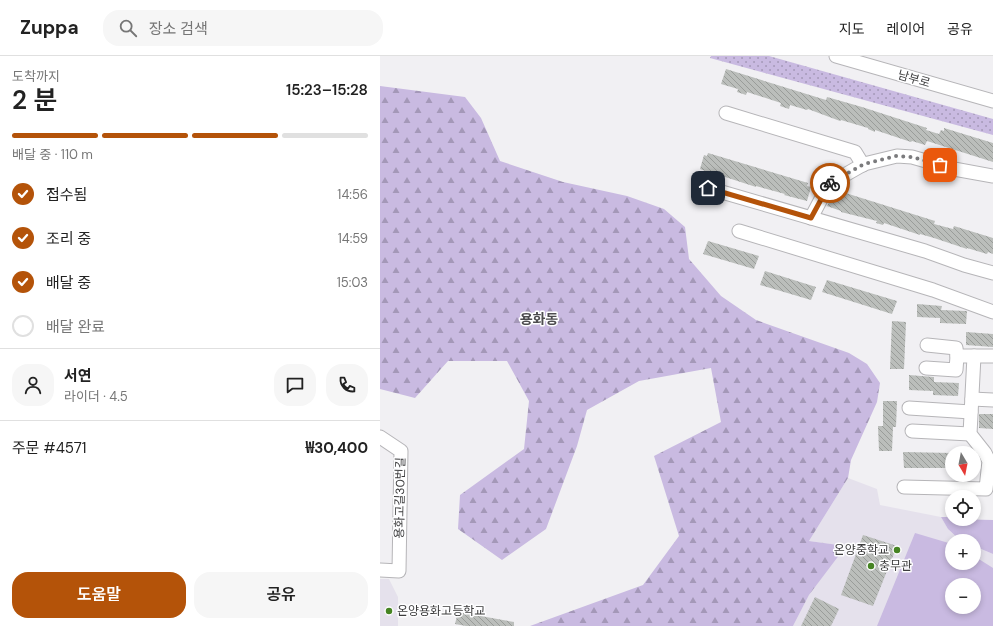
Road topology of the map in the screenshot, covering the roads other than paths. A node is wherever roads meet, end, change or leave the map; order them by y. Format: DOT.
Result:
graph roads {
  1 [pos="836,56"];
  2 [pos="993,101"];
  3 [pos="726,114"];
  4 [pos="863,165"];
  5 [pos="993,176"];
  6 [pos="708,188"];
  7 [pos="811,218"];
  8 [pos="739,231"];
  9 [pos="993,273"];
  10 [pos="993,312"];
  11 [pos="927,345"];
  12 [pos="956,356"];
  13 [pos="974,356"];
  14 [pos="993,356"];
  15 [pos="926,368"];
  16 [pos="993,400"];
  17 [pos="972,406"];
  18 [pos="909,408"];
  19 [pos="912,431"];
  20 [pos="970,434"];
  21 [pos="380,437"];
  22 [pos="987,448"];
  23 [pos="990,472"];
  24 [pos="904,487"];
  25 [pos="380,570"];
  1 -- 2 [label="street, 남부로"];
  3 -- 4 [label="street"];
  4 -- 5 [label="street"];
  4 -- 7 [label="street"];
  6 -- 7 [label="street"];
  7 -- 9 [label="street"];
  8 -- 10 [label="street"];
  11 -- 12 [label="street"];
  12 -- 13 [label="street"];
  12 -- 15 [label="street"];
  13 -- 14 [label="street"];
  13 -- 17 [label="street"];
  16 -- 17 [label="street"];
  17 -- 18 [label="street"];
  17 -- 20 [label="street"];
  19 -- 20 [label="street"];
  20 -- 22 [label="street"];
  21 -- 25 [label="street, 용화고길30번길"];
  22 -- 23 [label="street"];
  23 -- 24 [label="street"];
}
